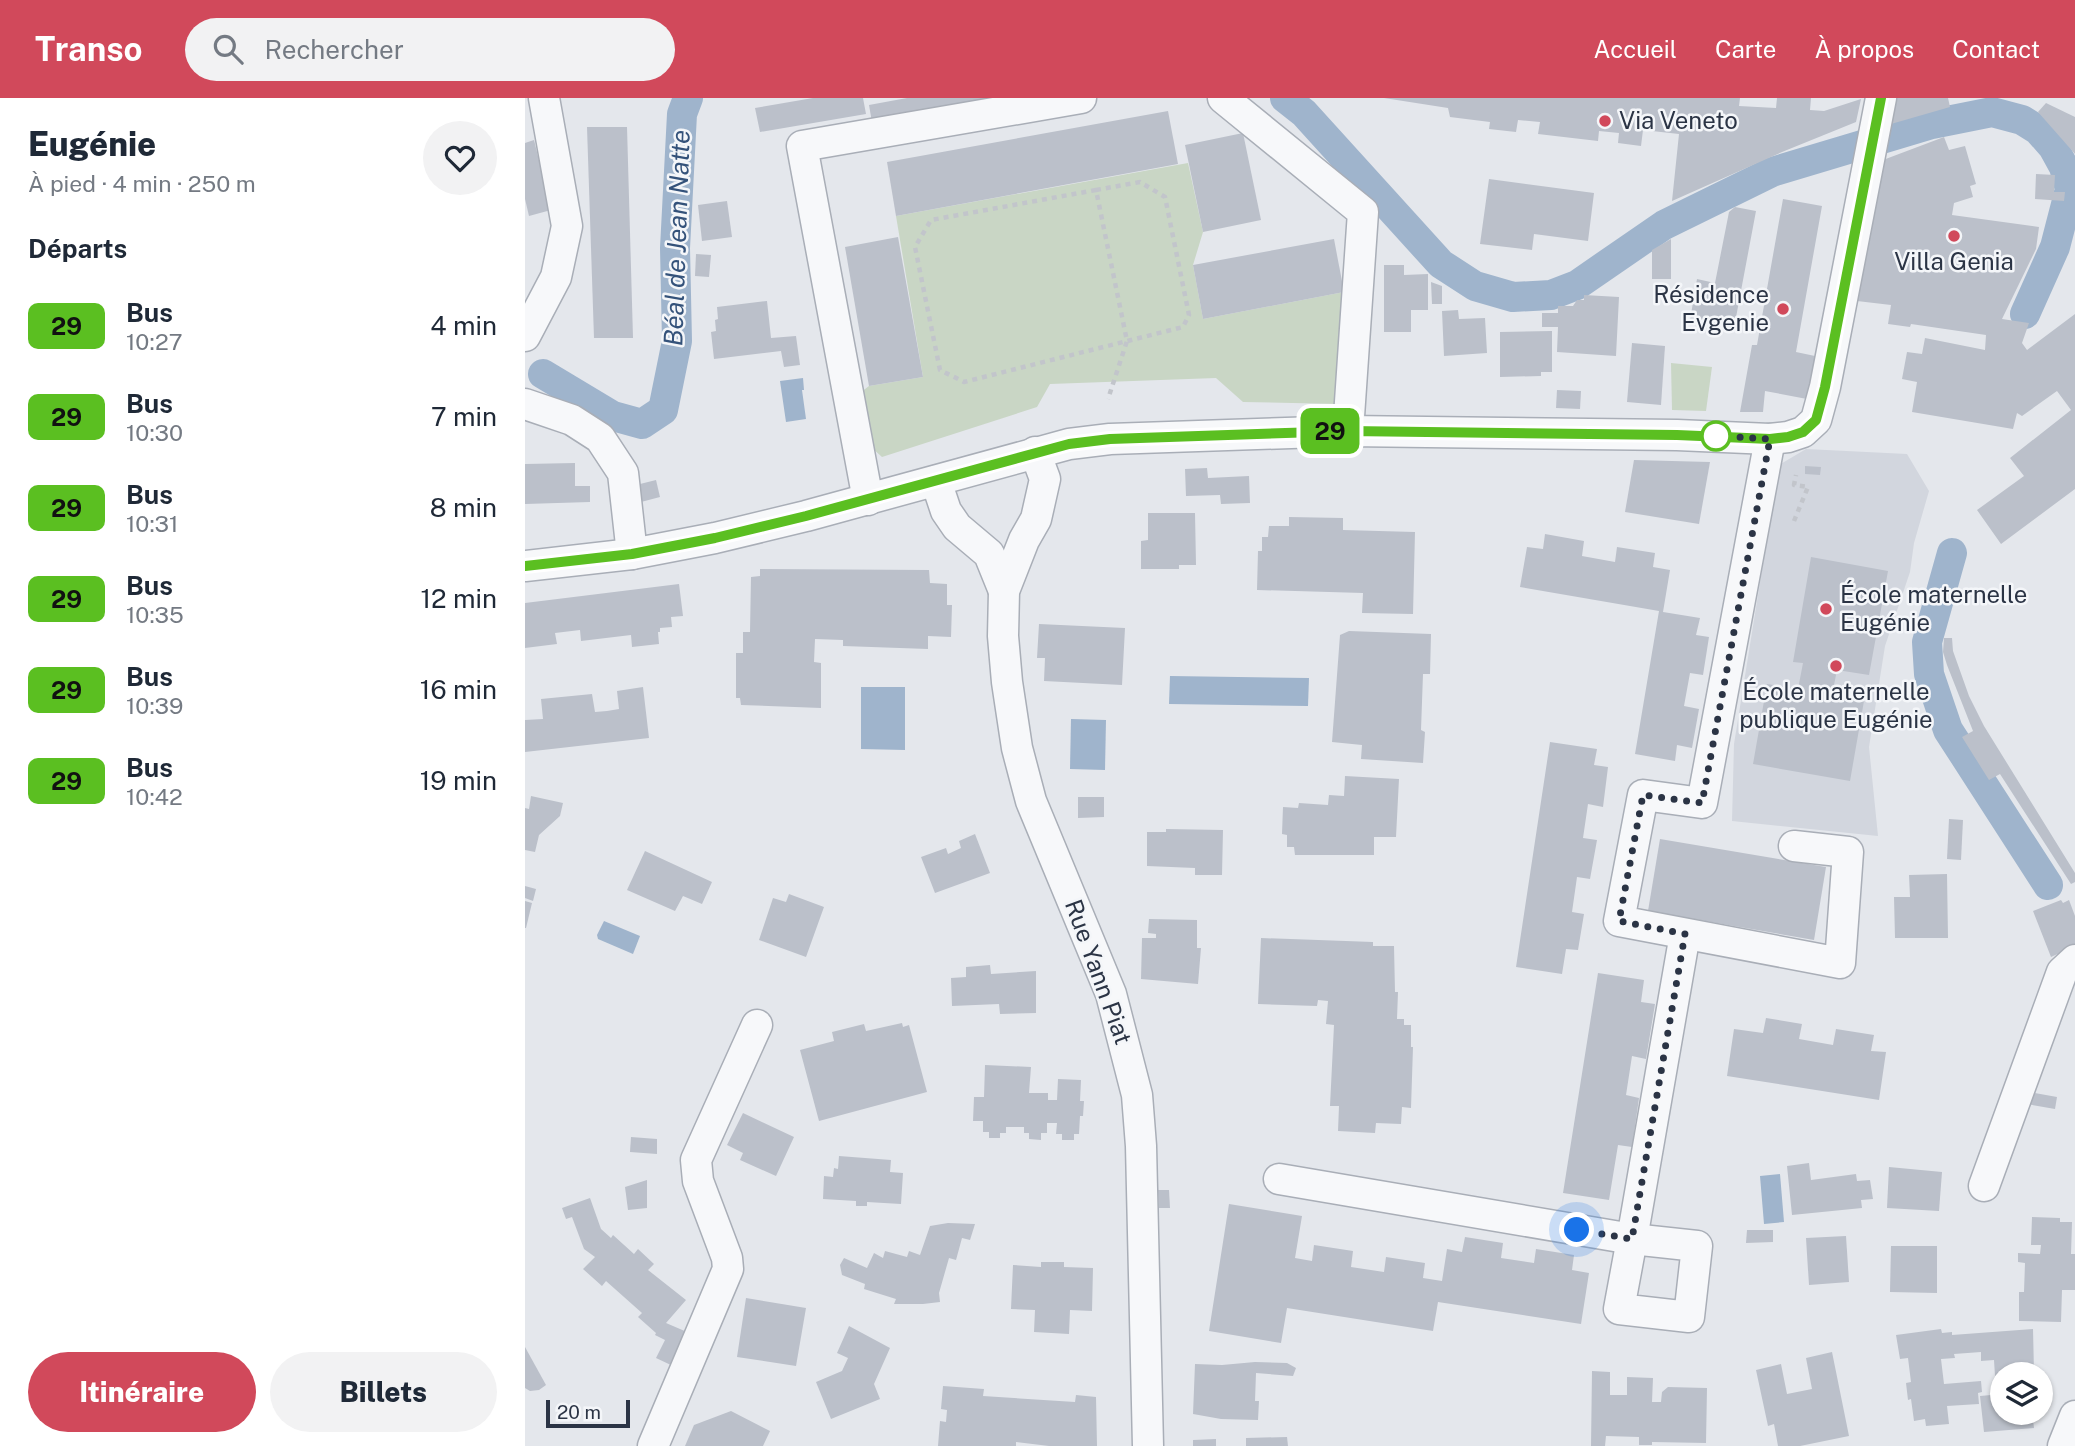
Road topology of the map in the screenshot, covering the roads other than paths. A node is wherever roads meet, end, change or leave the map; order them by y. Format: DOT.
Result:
graph roads {
  1 [pos="544,98"];
  2 [pos="1081,98"];
  3 [pos="1223,98"];
  4 [pos="1879,110"];
  5 [pos="525,336"];
  6 [pos="525,404"];
  7 [pos="1348,431"];
  8 [pos="1770,439"];
  9 [pos="1035,452"];
  10 [pos="936,481"];
  11 [pos="869,500"];
  12 [pos="1024,540"];
  13 [pos="977,545"];
  14 [pos="632,554"];
  15 [pos="525,566"];
  16 [pos="1004,591"];
  17 [pos="1794,846"];
  18 [pos="1685,934"];
  19 [pos="2075,960"];
  20 [pos="757,1024"];
  21 [pos="1279,1179"];
  22 [pos="1984,1186"];
  23 [pos="2075,1416"];
  24 [pos="653,1446"];
  25 [pos="1148,1446"];
  26 [pos="2063,1446"];
  1 -- 5 [label="street"];
  2 -- 11 [label="street"];
  3 -- 7 [label="street"];
  4 -- 8 [label="street"];
  6 -- 14 [label="street"];
  7 -- 8 [label="street"];
  7 -- 9 [label="street"];
  8 -- 18 [label="street"];
  9 -- 10 [label="street"];
  9 -- 12 [label="street, Rue Yann Piat"];
  10 -- 11 [label="street"];
  10 -- 13 [label="street, Rue Yann Piat"];
  11 -- 14 [label="street"];
  12 -- 13 [label="street"];
  12 -- 16 [label="street, Rue Yann Piat"];
  13 -- 16 [label="street, Rue Yann Piat"];
  14 -- 15 [label="street"];
  16 -- 25 [label="street, Rue Yann Piat"];
  17 -- 18 [label="street"];
  18 -- 21 [label="street"];
  19 -- 22 [label="street"];
  20 -- 24 [label="street"];
  23 -- 26 [label="street"];
}
